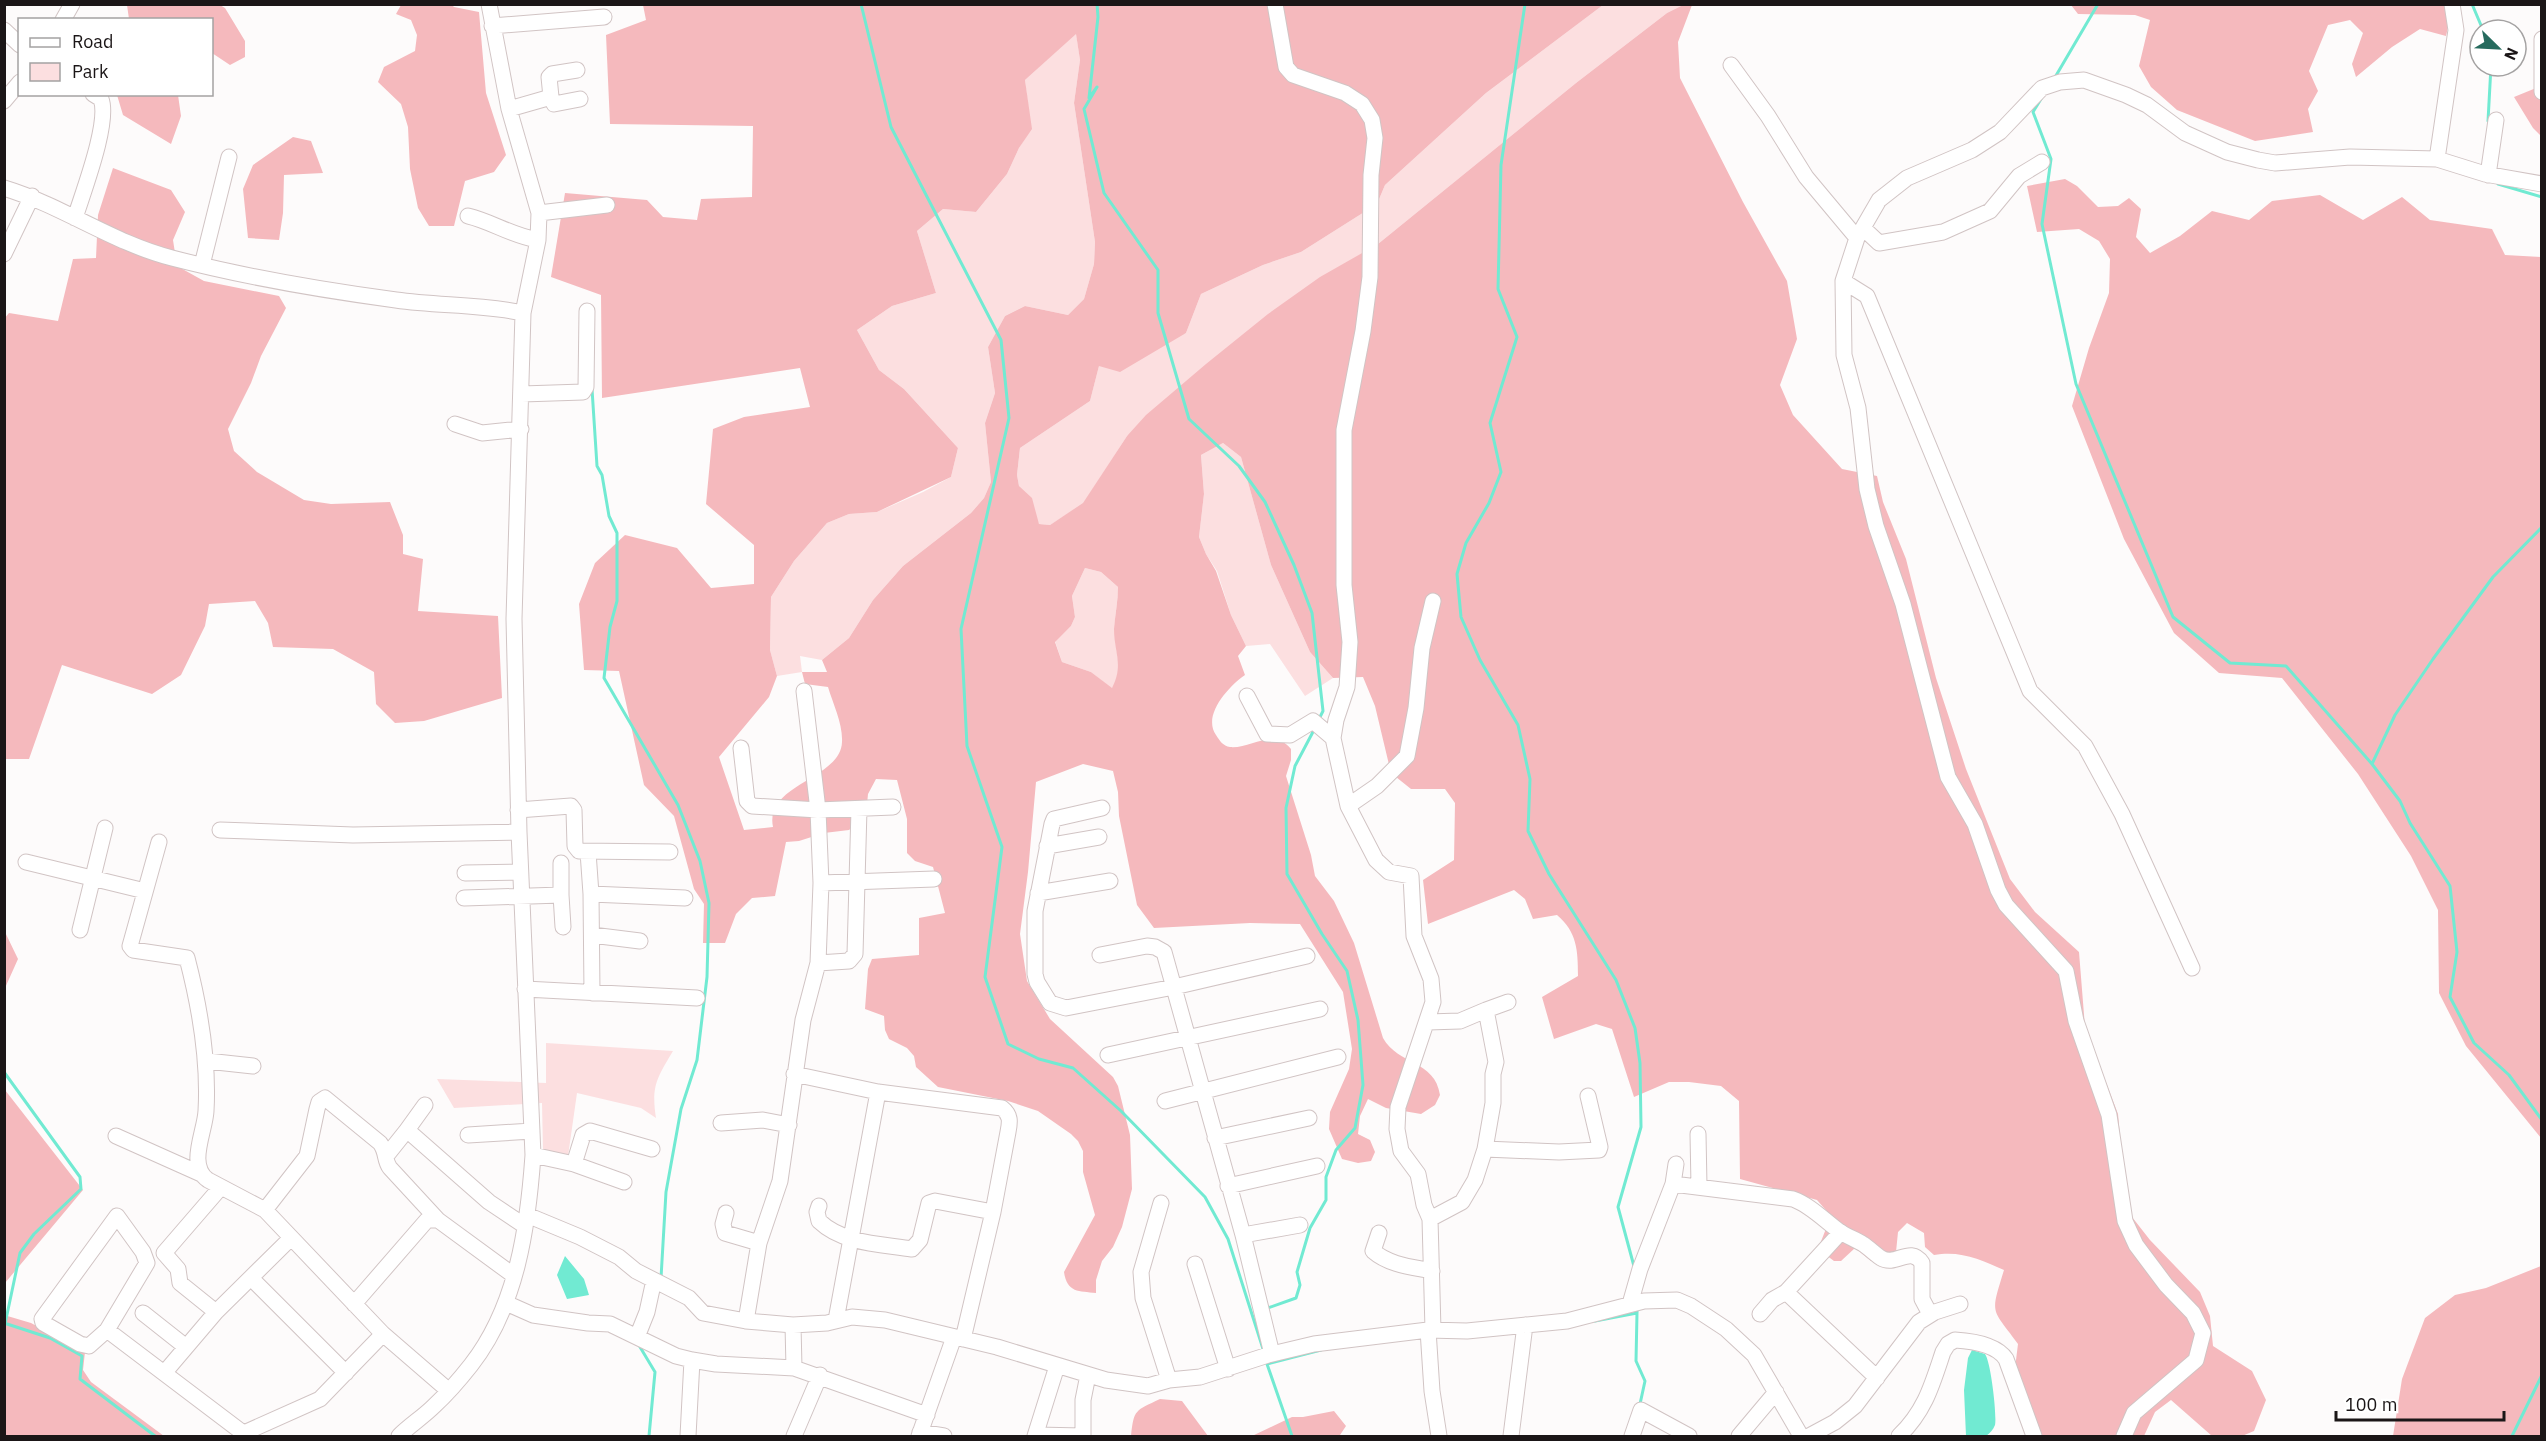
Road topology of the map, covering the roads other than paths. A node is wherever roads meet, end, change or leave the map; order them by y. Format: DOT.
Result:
graph roads {
  1 [pos="489,4"];
  2 [pos="1275,4"];
  3 [pos="2452,4"];
  4 [pos="72,5"];
  5 [pos="604,17"];
  6 [pos="64,18"];
  7 [pos="492,26"];
  8 [pos="4,30"];
  9 [pos="2541,39"];
  10 [pos="18,43"];
  11 [pos="1731,65"];
  12 [pos="577,70"];
  13 [pos="18,84"];
  14 [pos="2541,92"];
  15 [pos="96,96"];
  16 [pos="551,97"];
  17 [pos="579,99"];
  18 [pos="4,101"];
  19 [pos="509,109"];
  20 [pos="2496,120"];
  21 [pos="229,157"];
  22 [pos="2437,159"];
  23 [pos="2042,162"];
  24 [pos="2484,174"];
  25 [pos="2541,184"];
  26 [pos="4,188"];
  27 [pos="32,196"];
  28 [pos="607,205"];
  29 [pos="539,213"];
  30 [pos="468,216"];
  31 [pos="75,218"];
  32 [pos="1860,233"];
  33 [pos="538,240"];
  34 [pos="4,254"];
  35 [pos="202,265"];
  36 [pos="1844,280"];
  37 [pos="587,311"];
  38 [pos="523,313"];
  39 [pos="522,394"];
  40 [pos="455,424"];
  41 [pos="520,429"];
  42 [pos="1433,601"];
  43 [pos="804,691"];
  44 [pos="1247,696"];
  45 [pos="1334,738"];
  46 [pos="741,748"];
  47 [pos="1348,806"];
  48 [pos="893,807"];
  49 [pos="1102,808"];
  50 [pos="859,809"];
  51 [pos="518,810"];
  52 [pos="818,810"];
  53 [pos="105,828"];
  54 [pos="220,830"];
  55 [pos="519,832"];
  56 [pos="1098,837"];
  57 [pos="159,842"];
  58 [pos="1047,846"];
  59 [pos="588,852"];
  60 [pos="670,852"];
  61 [pos="26,862"];
  62 [pos="561,863"];
  63 [pos="520,872"];
  64 [pos="465,873"];
  65 [pos="93,879"];
  66 [pos="934,879"];
  67 [pos="1110,881"];
  68 [pos="859,882"];
  69 [pos="821,883"];
  70 [pos="145,891"];
  71 [pos="1038,893"];
  72 [pos="591,894"];
  73 [pos="561,895"];
  74 [pos="522,896"];
  75 [pos="464,898"];
  76 [pos="684,898"];
  77 [pos="562,927"];
  78 [pos="80,930"];
  79 [pos="592,935"];
  80 [pos="640,941"];
  81 [pos="1100,955"];
  82 [pos="1307,956"];
  83 [pos="818,963"];
  84 [pos="2192,968"];
  85 [pos="1174,987"];
  86 [pos="525,988"];
  87 [pos="592,993"];
  88 [pos="697,998"];
  89 [pos="1508,1002"];
  90 [pos="1320,1009"];
  91 [pos="1486,1010"];
  92 [pos="1428,1022"];
  93 [pos="1188,1036"];
  94 [pos="1108,1055"];
  95 [pos="1338,1057"];
  96 [pos="207,1061"];
  97 [pos="253,1066"];
  98 [pos="794,1074"];
  99 [pos="878,1092"];
  100 [pos="1203,1092"];
  101 [pos="1588,1096"];
  102 [pos="1165,1101"];
  103 [pos="425,1105"];
  104 [pos="1309,1118"];
  105 [pos="721,1123"];
  106 [pos="789,1125"];
  107 [pos="407,1130"];
  108 [pos="532,1131"];
  109 [pos="468,1134"];
  110 [pos="1698,1134"];
  111 [pos="116,1136"];
  112 [pos="1215,1138"];
  113 [pos="652,1149"];
  114 [pos="1485,1149"];
  115 [pos="387,1155"];
  116 [pos="533,1155"];
  117 [pos="574,1164"];
  118 [pos="1676,1164"];
  119 [pos="1317,1166"];
  120 [pos="201,1174"];
  121 [pos="624,1182"];
  122 [pos="1673,1184"];
  123 [pos="1228,1186"];
  124 [pos="1699,1186"];
  125 [pos="221,1187"];
  126 [pos="1161,1203"];
  127 [pos="819,1206"];
  128 [pos="265,1210"];
  129 [pos="993,1212"];
  130 [pos="726,1213"];
  131 [pos="1430,1219"];
  132 [pos="438,1220"];
  133 [pos="526,1221"];
  134 [pos="1300,1225"];
  135 [pos="1840,1232"];
  136 [pos="1379,1233"];
  137 [pos="1243,1235"];
  138 [pos="291,1238"];
  139 [pos="850,1239"];
  140 [pos="759,1243"];
  141 [pos="1195,1264"];
  142 [pos="1432,1271"];
  143 [pos="513,1275"];
  144 [pos="251,1278"];
  145 [pos="659,1282"];
  146 [pos="1786,1292"];
  147 [pos="506,1303"];
  148 [pos="1636,1303"];
  149 [pos="354,1304"];
  150 [pos="1960,1304"];
  151 [pos="216,1312"];
  152 [pos="143,1313"];
  153 [pos="1760,1314"];
  154 [pos="1930,1314"];
  155 [pos="836,1320"];
  156 [pos="746,1321"];
  157 [pos="793,1325"];
  158 [pos="107,1330"];
  159 [pos="1524,1331"];
  160 [pos="1429,1333"];
  161 [pos="383,1334"];
  162 [pos="958,1338"];
  163 [pos="641,1339"];
  164 [pos="186,1347"];
  165 [pos="1267,1355"];
  166 [pos="692,1360"];
  167 [pos="1057,1366"];
  168 [pos="794,1368"];
  169 [pos="1228,1369"];
  170 [pos="165,1372"];
  171 [pos="346,1373"];
  172 [pos="820,1375"];
  173 [pos="1088,1375"];
  174 [pos="1877,1378"];
  175 [pos="1169,1380"];
  176 [pos="448,1391"];
  177 [pos="1776,1392"];
  178 [pos="927,1415"];
  179 [pos="408,1434"];
  180 [pos="919,1434"];
  181 [pos="245,1435"];
  182 [pos="1035,1436"];
  183 [pos="1083,1436"];
  184 [pos="688,1437"];
  185 [pos="794,1437"];
  186 [pos="944,1437"];
  187 [pos="1439,1437"];
  188 [pos="1511,1437"];
  189 [pos="1632,1437"];
  190 [pos="1689,1437"];
  191 [pos="1739,1437"];
  192 [pos="1801,1437"];
  193 [pos="1809,1437"];
  194 [pos="1899,1437"];
  195 [pos="2034,1437"];
  196 [pos="2124,1437"];
  1 -- 7 [label="street"];
  2 -- 45 [label="street"];
  3 -- 22 [label="street"];
  4 -- 6 [label="street"];
  5 -- 7 [label="street"];
  7 -- 19 [label="street"];
  8 -- 10 [label="street"];
  9 -- 14 [label="street"];
  11 -- 32 [label="street"];
  12 -- 16 [label="street"];
  13 -- 18 [label="street"];
  15 -- 31 [label="street"];
  16 -- 17 [label="street"];
  16 -- 19 [label="street"];
  19 -- 29 [label="street"];
  20 -- 24 [label="street"];
  21 -- 35 [label="street"];
  22 -- 24 [label="street"];
  22 -- 32 [label="street"];
  23 -- 32 [label="street"];
  24 -- 25 [label="street"];
  26 -- 27 [label="street"];
  27 -- 31 [label="street"];
  27 -- 34 [label="street"];
  28 -- 29 [label="street"];
  29 -- 33 [label="street"];
  30 -- 33 [label="street"];
  31 -- 35 [label="street"];
  32 -- 36 [label="street"];
  33 -- 38 [label="street"];
  35 -- 38 [label="street"];
  36 -- 84 [label="street"];
  36 -- 196 [label="street"];
  37 -- 39 [label="street"];
  38 -- 39 [label="street"];
  39 -- 41 [label="street"];
  40 -- 41 [label="street"];
  41 -- 51 [label="street"];
  42 -- 47 [label="street"];
  43 -- 52 [label="street"];
  44 -- 45 [label="street"];
  45 -- 47 [label="street"];
  46 -- 52 [label="street"];
  47 -- 92 [label="street"];
  48 -- 50 [label="street"];
  49 -- 58 [label="street"];
  50 -- 52 [label="street"];
  50 -- 68 [label="street"];
  51 -- 55 [label="street"];
  51 -- 59 [label="street"];
  52 -- 69 [label="street"];
  53 -- 65 [label="street"];
  54 -- 55 [label="street"];
  55 -- 63 [label="street"];
  56 -- 58 [label="street"];
  57 -- 70 [label="street"];
  58 -- 71 [label="street"];
  59 -- 60 [label="street"];
  59 -- 72 [label="street"];
  61 -- 65 [label="street"];
  62 -- 73 [label="street"];
  63 -- 64 [label="street"];
  63 -- 74 [label="street"];
  65 -- 70 [label="street"];
  65 -- 78 [label="street"];
  66 -- 68 [label="street"];
  67 -- 71 [label="street"];
  68 -- 69 [label="street"];
  68 -- 83 [label="street"];
  69 -- 83 [label="street"];
  70 -- 96 [label="street"];
  71 -- 85 [label="street"];
  72 -- 76 [label="street"];
  72 -- 79 [label="street"];
  73 -- 74 [label="street"];
  73 -- 77 [label="street"];
  74 -- 75 [label="street"];
  74 -- 86 [label="street"];
  79 -- 80 [label="street"];
  79 -- 87 [label="street"];
  81 -- 85 [label="street"];
  82 -- 85 [label="street"];
  83 -- 98 [label="street"];
  85 -- 93 [label="street"];
  86 -- 87 [label="street"];
  86 -- 108 [label="street"];
  87 -- 88 [label="street"];
  89 -- 91 [label="street"];
  90 -- 93 [label="street"];
  91 -- 92 [label="street"];
  91 -- 114 [label="street"];
  92 -- 131 [label="street"];
  93 -- 94 [label="street"];
  93 -- 100 [label="street"];
  95 -- 100 [label="street"];
  96 -- 97 [label="street"];
  96 -- 120 [label="street"];
  98 -- 99 [label="street"];
  98 -- 106 [label="street"];
  99 -- 129 [label="street"];
  99 -- 139 [label="street"];
  100 -- 102 [label="street"];
  100 -- 112 [label="street"];
  101 -- 114 [label="street"];
  103 -- 107 [label="street"];
  104 -- 112 [label="street"];
  105 -- 106 [label="street"];
  106 -- 140 [label="street"];
  107 -- 115 [label="street"];
  107 -- 133 [label="street"];
  108 -- 109 [label="street"];
  108 -- 116 [label="street"];
  110 -- 124 [label="street"];
  111 -- 120 [label="street"];
  112 -- 123 [label="street"];
  113 -- 117 [label="street"];
  114 -- 131 [label="street"];
  115 -- 128 [label="street"];
  115 -- 132 [label="street"];
  116 -- 117 [label="street"];
  116 -- 133 [label="street"];
  117 -- 121 [label="street"];
  118 -- 122 [label="street"];
  119 -- 123 [label="street"];
  120 -- 125 [label="street"];
  122 -- 124 [label="street"];
  122 -- 148 [label="street"];
  123 -- 137 [label="street"];
  124 -- 135 [label="street"];
  125 -- 128 [label="street"];
  125 -- 151 [label="street"];
  126 -- 175 [label="street"];
  127 -- 139 [label="street"];
  128 -- 138 [label="street"];
  129 -- 139 [label="street"];
  129 -- 162 [label="street"];
  130 -- 140 [label="street"];
  131 -- 142 [label="street"];
  132 -- 143 [label="street"];
  132 -- 149 [label="street"];
  133 -- 143 [label="street"];
  133 -- 145 [label="street"];
  134 -- 137 [label="street"];
  135 -- 146 [label="street"];
  135 -- 154 [label="street"];
  136 -- 142 [label="street"];
  137 -- 165 [label="street"];
  138 -- 144 [label="street"];
  138 -- 149 [label="street"];
  139 -- 155 [label="street"];
  140 -- 156 [label="street"];
  141 -- 169 [label="street"];
  142 -- 160 [label="street"];
  143 -- 147 [label="street"];
  144 -- 151 [label="street"];
  144 -- 171 [label="street"];
  145 -- 156 [label="street"];
  145 -- 163 [label="street"];
  146 -- 153 [label="street"];
  146 -- 174 [label="street"];
  147 -- 163 [label="street"];
  147 -- 176 [label="street"];
  148 -- 159 [label="street"];
  148 -- 177 [label="street"];
  149 -- 161 [label="street"];
  150 -- 154 [label="street"];
  151 -- 164 [label="street"];
  152 -- 164 [label="street"];
  154 -- 174 [label="street"];
  155 -- 157 [label="street"];
  155 -- 162 [label="street"];
  156 -- 157 [label="street"];
  157 -- 168 [label="street"];
  158 -- 158 [label="street"];
  158 -- 170 [label="street"];
  159 -- 160 [label="street"];
  159 -- 188 [label="street"];
  160 -- 165 [label="street"];
  160 -- 187 [label="street"];
  161 -- 171 [label="street"];
  161 -- 176 [label="street"];
  162 -- 167 [label="street"];
  162 -- 178 [label="street"];
  163 -- 166 [label="street"];
  164 -- 170 [label="street"];
  165 -- 169 [label="street"];
  166 -- 168 [label="street"];
  166 -- 184 [label="street"];
  167 -- 173 [label="street"];
  167 -- 182 [label="street"];
  168 -- 172 [label="street"];
  169 -- 175 [label="street"];
  170 -- 181 [label="street"];
  171 -- 181 [label="street"];
  172 -- 178 [label="street"];
  172 -- 185 [label="street"];
  173 -- 175 [label="street"];
  173 -- 183 [label="street"];
  174 -- 193 [label="street"];
  176 -- 179 [label="street"];
  177 -- 191 [label="street"];
  177 -- 192 [label="street"];
  178 -- 180 [label="street"];
  180 -- 186 [label="street"];
  182 -- 183 [label="street"];
  189 -- 190 [label="street"];
  194 -- 195 [label="street"];
}
